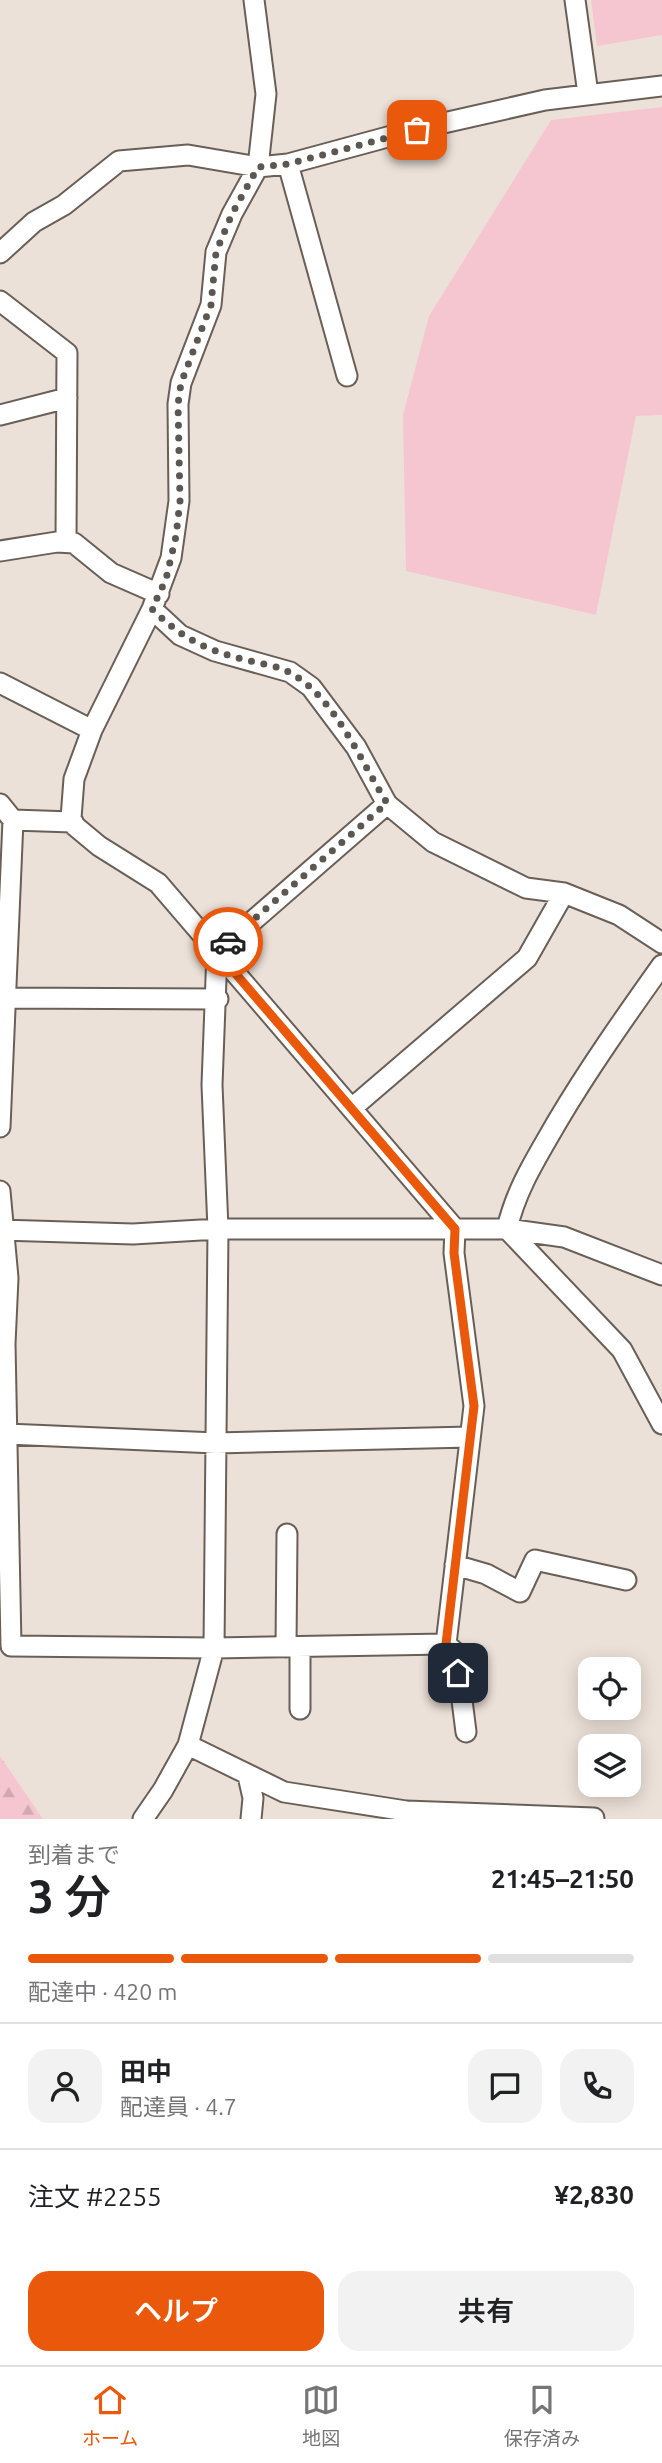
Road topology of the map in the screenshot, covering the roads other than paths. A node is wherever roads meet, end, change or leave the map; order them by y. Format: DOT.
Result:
graph roads {
  1 [pos="254,0"];
  2 [pos="575,0"];
  3 [pos="662,86"];
  4 [pos="588,94"];
  5 [pos="288,164"];
  6 [pos="258,167"];
  7 [pos="0,253"];
  8 [pos="0,301"];
  9 [pos="347,376"];
  10 [pos="67,398"];
  11 [pos="0,415"];
  12 [pos="66,542"];
  13 [pos="0,551"];
  14 [pos="156,602"];
  15 [pos="0,683"];
  16 [pos="92,730"];
  17 [pos="387,803"];
  18 [pos="0,804"];
  19 [pos="13,820"];
  20 [pos="72,822"];
  21 [pos="564,893"];
  22 [pos="662,943"];
  23 [pos="217,952"];
  24 [pos="662,965"];
  25 [pos="4,998"];
  26 [pos="218,999"];
  27 [pos="352,1108"];
  28 [pos="0,1128"];
  29 [pos="0,1191"];
  30 [pos="218,1229"];
  31 [pos="455,1229"];
  32 [pos="508,1229"];
  33 [pos="2,1230"];
  34 [pos="662,1275"];
  35 [pos="2,1344"];
  36 [pos="662,1424"];
  37 [pos="7,1434"];
  38 [pos="470,1437"];
  39 [pos="216,1443"];
  40 [pos="5,1472"];
  41 [pos="287,1534"];
  42 [pos="454,1565"];
  43 [pos="626,1580"];
  44 [pos="446,1644"];
  45 [pos="293,1647"];
  46 [pos="214,1648"];
  47 [pos="300,1709"];
  48 [pos="466,1732"];
  49 [pos="188,1745"];
  50 [pos="248,1776"];
  51 [pos="407,1815"];
  52 [pos="470,1816"];
  53 [pos="517,1818"];
  54 [pos="594,1818"];
  55 [pos="143,1819"];
  56 [pos="251,1819"];
  1 -- 6 [label="street"];
  2 -- 4 [label="street"];
  3 -- 4 [label="street"];
  4 -- 5 [label="street"];
  5 -- 6 [label="street"];
  5 -- 9 [label="street"];
  6 -- 7 [label="street"];
  6 -- 14 [label="street"];
  8 -- 10 [label="street"];
  10 -- 11 [label="street"];
  10 -- 12 [label="street"];
  12 -- 13 [label="street"];
  12 -- 14 [label="street"];
  14 -- 16 [label="street"];
  14 -- 17 [label="street"];
  15 -- 16 [label="street"];
  16 -- 20 [label="street"];
  17 -- 21 [label="street"];
  17 -- 23 [label="street"];
  18 -- 19 [label="street"];
  19 -- 20 [label="street"];
  19 -- 25 [label="street"];
  20 -- 23 [label="street"];
  21 -- 22 [label="street"];
  21 -- 27 [label="street"];
  23 -- 26 [label="street"];
  23 -- 27 [label="street"];
  24 -- 32 [label="street"];
  25 -- 26 [label="street"];
  25 -- 28 [label="street"];
  26 -- 30 [label="street"];
  27 -- 31 [label="street"];
  29 -- 33 [label="street"];
  30 -- 31 [label="street"];
  30 -- 33 [label="street"];
  30 -- 39 [label="street"];
  31 -- 32 [label="street"];
  31 -- 38 [label="street"];
  32 -- 34 [label="street"];
  32 -- 36 [label="street"];
  33 -- 35 [label="street"];
  35 -- 37 [label="street"];
  37 -- 39 [label="street"];
  37 -- 40 [label="street"];
  38 -- 39 [label="street"];
  38 -- 42 [label="street"];
  39 -- 46 [label="street"];
  40 -- 46 [label="street"];
  41 -- 45 [label="street"];
  42 -- 43 [label="street"];
  42 -- 44 [label="street"];
  44 -- 45 [label="street"];
  44 -- 48 [label="street"];
  45 -- 46 [label="street"];
  45 -- 47 [label="street"];
  46 -- 49 [label="street"];
  49 -- 50 [label="street"];
  49 -- 55 [label="street"];
  50 -- 51 [label="street"];
  50 -- 56 [label="street"];
  51 -- 52 [label="street"];
  52 -- 53 [label="street"];
  53 -- 54 [label="street"];
}
